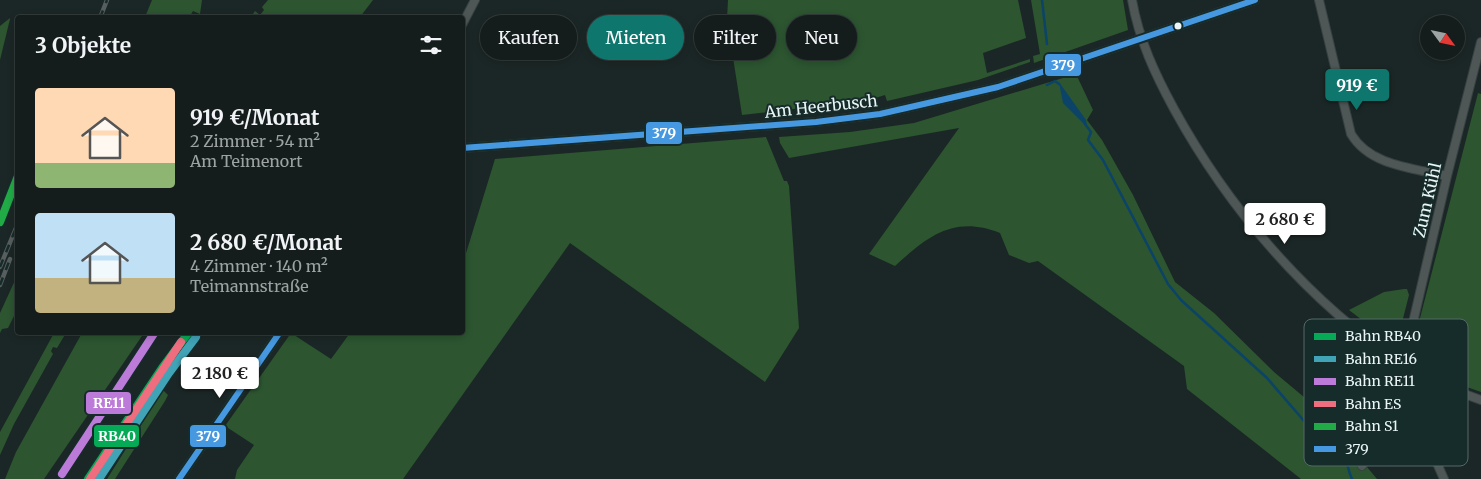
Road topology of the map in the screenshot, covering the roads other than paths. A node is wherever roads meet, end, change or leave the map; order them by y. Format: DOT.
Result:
graph roads {
  1 [pos="476,0"];
  2 [pos="1132,0"];
  3 [pos="1255,0"];
  4 [pos="1319,0"];
  5 [pos="465,20"];
  6 [pos="1142,38"];
  7 [pos="1481,42"];
  8 [pos="465,148"];
  9 [pos="1447,176"];
  10 [pos="1342,319"];
  11 [pos="1413,319"];
  12 [pos="278,335"];
  13 [pos="1468,395"];
  14 [pos="1481,400"];
  15 [pos="1438,466"];
  16 [pos="179,479"];
  17 [pos="1444,479"];
  1 -- 5 [label="street"];
  2 -- 6 [label="street"];
  3 -- 6 [label="street, Am Heerbusch"];
  4 -- 9 [label="street"];
  6 -- 8 [label="street, Am Heerbusch"];
  6 -- 10 [label="street"];
  7 -- 9 [label="street, Zum Kühl"];
  9 -- 11 [label="street, Zum Kühl"];
  12 -- 16 [label="street"];
  13 -- 14 [label="street"];
  15 -- 17 [label="street"];
}
